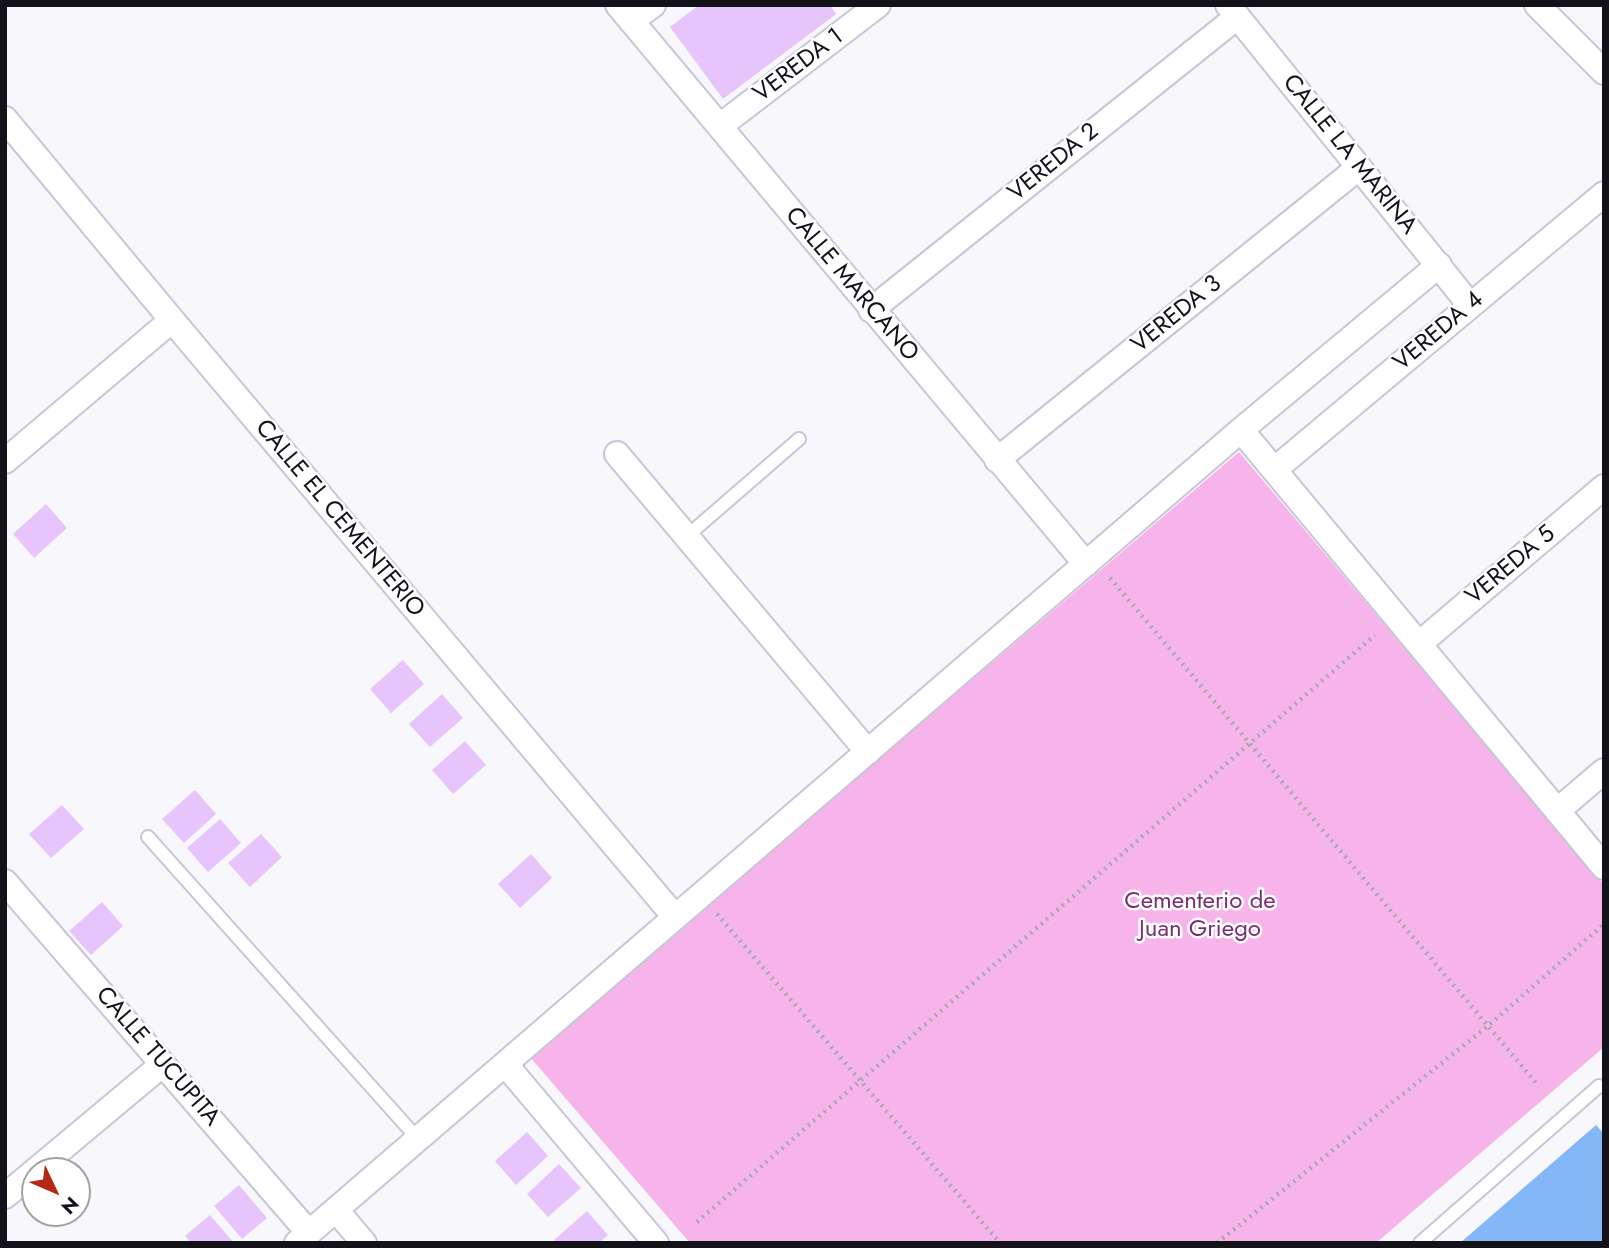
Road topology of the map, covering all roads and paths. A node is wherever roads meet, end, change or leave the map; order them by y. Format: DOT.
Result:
graph roads {
  1 [pos="653,5"];
  2 [pos="878,5"];
  3 [pos="1537,5"];
  4 [pos="1232,11"];
  5 [pos="624,13"];
  6 [pos="1604,72"];
  7 [pos="5,119"];
  8 [pos="720,126"];
  9 [pos="1357,169"];
  10 [pos="1599,205"];
  11 [pos="1439,265"];
  12 [pos="1470,305"];
  13 [pos="871,310"];
  14 [pos="172,320"];
  15 [pos="1241,430"];
  16 [pos="799,439"];
  17 [pos="617,454"];
  18 [pos="997,460"];
  19 [pos="5,461"];
  20 [pos="1274,470"];
  21 [pos="1604,487"];
  22 [pos="687,537"];
  23 [pos="1086,564"];
  24 [pos="1376,634"];
  25 [pos="1419,644"];
  26 [pos="1250,743"];
  27 [pos="868,752"];
  28 [pos="1604,771"];
  29 [pos="1557,811"];
  30 [pos="148,837"];
  31 [pos="1604,867"];
  32 [pos="7,887"];
  33 [pos="701,895"];
  34 [pos="675,918"];
  35 [pos="1604,924"];
  36 [pos="1488,1026"];
  37 [pos="163,1064"];
  38 [pos="505,1064"];
  39 [pos="860,1080"];
  40 [pos="1538,1084"];
  41 [pos="1599,1086"];
  42 [pos="418,1139"];
  43 [pos="5,1196"];
  44 [pos="336,1210"];
  45 [pos="696,1222"];
  46 [pos="303,1238"];
  47 [pos="363,1243"];
  48 [pos="656,1243"];
  49 [pos="1000,1243"];
  50 [pos="1217,1243"];
  51 [pos="1420,1243"];
  1 -- 5 [label="street"];
  2 -- 8 [label="street, VEREDA 1"];
  3 -- 6 [label="street"];
  4 -- 9 [label="street, CALLE LA MARINA"];
  4 -- 13 [label="street, VEREDA 2"];
  5 -- 8 [label="street, CALLE MARCANO"];
  7 -- 14 [label="street, CALLE EL CEMENTERIO"];
  8 -- 13 [label="street, CALLE MARCANO"];
  9 -- 11 [label="street, CALLE LA MARINA"];
  9 -- 18 [label="street, VEREDA 3"];
  10 -- 12 [label="street, VEREDA 4"];
  11 -- 12 [label="street, CALLE LA MARINA"];
  11 -- 15 [label="street"];
  12 -- 20 [label="street, VEREDA 4"];
  13 -- 18 [label="street, CALLE MARCANO"];
  14 -- 19 [label="street"];
  14 -- 34 [label="street, CALLE EL CEMENTERIO"];
  15 -- 20 [label="street"];
  15 -- 23 [label="street"];
  16 -- 22 [label="lane"];
  17 -- 22 [label="street"];
  18 -- 23 [label="street, CALLE MARCANO"];
  20 -- 25 [label="street"];
  21 -- 25 [label="street, VEREDA 5"];
  22 -- 27 [label="street"];
  23 -- 26 [label="path"];
  23 -- 27 [label="street"];
  24 -- 26 [label="path"];
  25 -- 29 [label="street"];
  26 -- 36 [label="path"];
  26 -- 39 [label="path"];
  27 -- 33 [label="street"];
  28 -- 29 [label="street"];
  29 -- 31 [label="street"];
  30 -- 42 [label="lane"];
  32 -- 37 [label="street, CALLE TUCUPITA"];
  33 -- 34 [label="street"];
  33 -- 39 [label="path"];
  34 -- 38 [label="street"];
  35 -- 36 [label="path"];
  36 -- 40 [label="path"];
  36 -- 50 [label="path"];
  37 -- 43 [label="street"];
  37 -- 46 [label="street, CALLE TUCUPITA"];
  38 -- 42 [label="street"];
  38 -- 48 [label="street"];
  39 -- 45 [label="path"];
  39 -- 49 [label="path"];
  41 -- 51 [label="lane"];
  42 -- 44 [label="street"];
  44 -- 46 [label="street"];
  44 -- 47 [label="street"];
}
